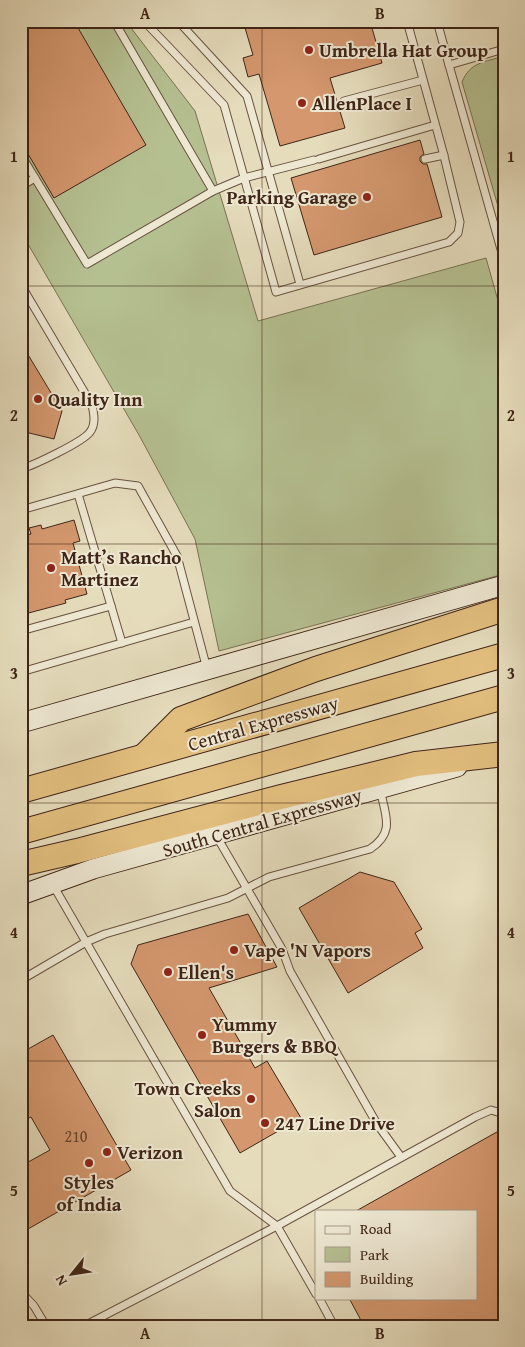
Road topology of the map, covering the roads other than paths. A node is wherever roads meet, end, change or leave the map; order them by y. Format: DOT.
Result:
graph roads {
  1 [pos="114,21"];
  2 [pos="144,21"];
  3 [pos="178,21"];
  4 [pos="407,21"];
  5 [pos="436,21"];
  6 [pos="504,48"];
  7 [pos="448,65"];
  8 [pos="423,80"];
  9 [pos="344,101"];
  10 [pos="435,125"];
  11 [pos="444,155"];
  12 [pos="21,156"];
  13 [pos="425,159"];
  14 [pos="268,172"];
  15 [pos="35,178"];
  16 [pos="244,178"];
  17 [pos="21,186"];
  18 [pos="213,191"];
  19 [pos="504,260"];
  20 [pos="300,284"];
  21 [pos="21,285"];
  22 [pos="21,469"];
  23 [pos="78,494"];
  24 [pos="21,510"];
  25 [pos="504,585"];
  26 [pos="111,606"];
  27 [pos="504,609"];
  28 [pos="194,622"];
  29 [pos="21,632"];
  30 [pos="122,643"];
  31 [pos="504,655"];
  32 [pos="207,669"];
  33 [pos="21,672"];
  34 [pos="504,697"];
  35 [pos="21,723"];
  36 [pos="504,754"];
  37 [pos="144,756"];
  38 [pos="380,789"];
  39 [pos="21,791"];
  40 [pos="21,832"];
  41 [pos="215,835"];
  42 [pos="21,864"];
  43 [pos="52,883"];
  44 [pos="248,888"];
  45 [pos="21,895"];
  46 [pos="86,942"];
  47 [pos="21,980"];
  48 [pos="504,1114"];
  49 [pos="401,1157"];
  50 [pos="277,1226"];
  51 [pos="21,1292"];
  52 [pos="315,1292"];
  53 [pos="320,1300"];
  54 [pos="46,1326"];
  55 [pos="84,1326"];
  56 [pos="334,1326"];
  1 -- 18 [label="lane"];
  2 -- 16 [label="lane"];
  3 -- 14 [label="lane"];
  4 -- 8 [label="lane"];
  5 -- 7 [label="lane"];
  6 -- 7 [label="lane"];
  7 -- 19 [label="lane"];
  8 -- 9 [label="lane"];
  8 -- 10 [label="lane"];
  10 -- 11 [label="lane"];
  10 -- 14 [label="lane"];
  11 -- 13 [label="lane"];
  11 -- 20 [label="lane"];
  12 -- 15 [label="lane"];
  14 -- 16 [label="lane"];
  14 -- 20 [label="lane"];
  15 -- 17 [label="lane"];
  15 -- 18 [label="lane"];
  16 -- 18 [label="lane"];
  16 -- 20 [label="lane"];
  21 -- 22 [label="lane"];
  23 -- 24 [label="lane"];
  23 -- 26 [label="lane"];
  23 -- 28 [label="lane"];
  25 -- 32 [label="main road"];
  26 -- 29 [label="lane"];
  26 -- 30 [label="lane"];
  27 -- 37 [label="highway"];
  28 -- 30 [label="lane"];
  28 -- 32 [label="lane"];
  30 -- 33 [label="lane"];
  31 -- 37 [label="highway, Central Expressway"];
  32 -- 35 [label="main road"];
  34 -- 40 [label="highway"];
  36 -- 38 [label="main road, South Central Expressway"];
  36 -- 42 [label="highway"];
  37 -- 39 [label="highway, Central Expressway"];
  38 -- 41 [label="main road, South Central Expressway"];
  38 -- 44 [label="lane"];
  41 -- 43 [label="main road, South Central Expressway"];
  41 -- 44 [label="lane"];
  43 -- 45 [label="main road, South Central Expressway"];
  43 -- 46 [label="lane"];
  44 -- 46 [label="lane"];
  44 -- 49 [label="lane"];
  46 -- 47 [label="lane"];
  46 -- 50 [label="lane"];
  48 -- 49 [label="lane"];
  49 -- 50 [label="lane"];
  50 -- 52 [label="lane"];
  50 -- 55 [label="lane"];
  51 -- 54 [label="lane"];
  53 -- 56 [label="lane"];
}
